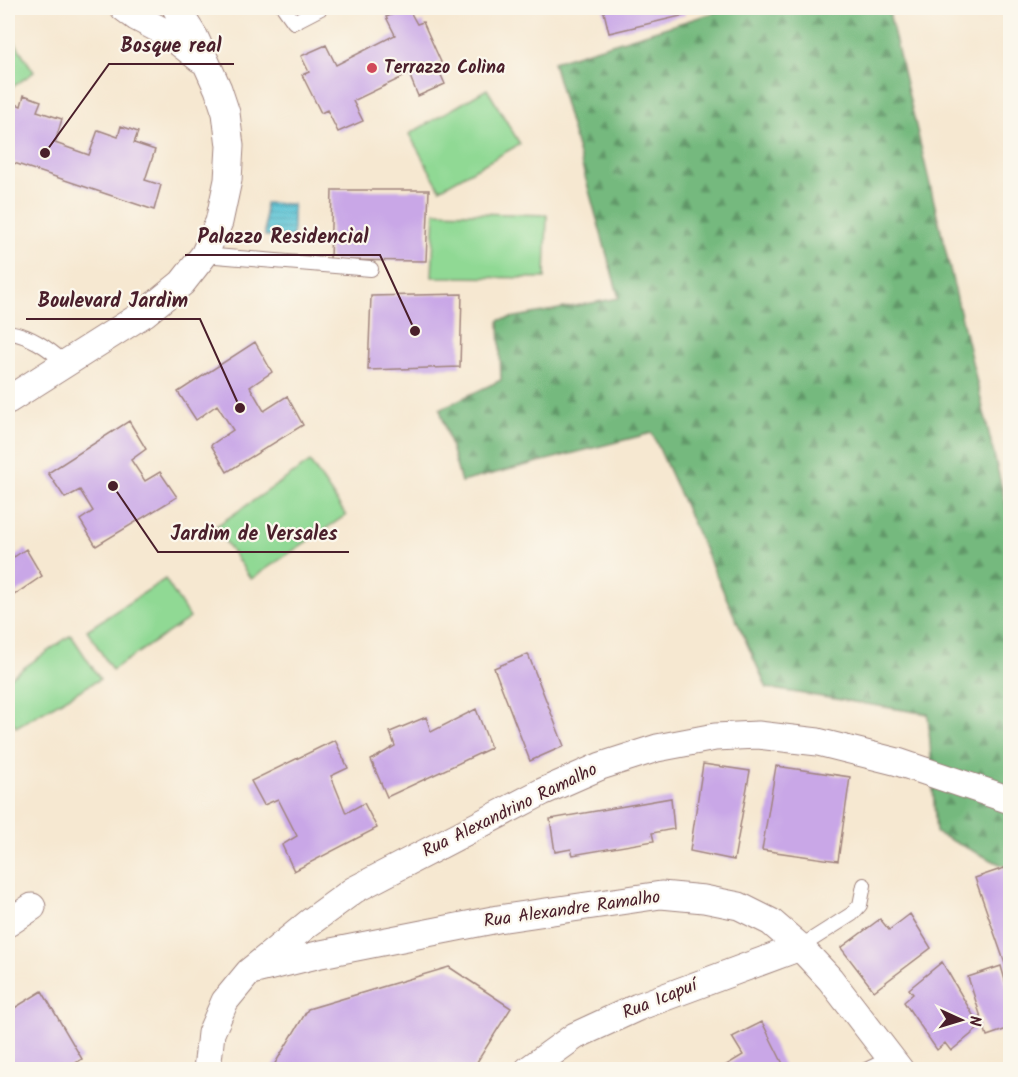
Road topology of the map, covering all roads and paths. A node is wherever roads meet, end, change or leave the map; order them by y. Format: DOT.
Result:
graph roads {
  1 [pos="124,8"];
  2 [pos="176,8"];
  3 [pos="284,8"];
  4 [pos="321,8"];
  5 [pos="157,15"];
  6 [pos="205,63"];
  7 [pos="204,255"];
  8 [pos="370,269"];
  9 [pos="8,332"];
  10 [pos="65,363"];
  11 [pos="8,400"];
  12 [pos="1011,800"];
  13 [pos="864,885"];
  14 [pos="32,907"];
  15 [pos="8,923"];
  16 [pos="800,946"];
  17 [pos="249,972"];
  18 [pos="896,1064"];
  19 [pos="207,1070"];
  20 [pos="528,1070"];
  21 [pos="866,1070"];
  1 -- 5 [label="street"];
  2 -- 6 [label="street"];
  3 -- 4 [label="lane"];
  5 -- 6 [label="street"];
  6 -- 7 [label="street"];
  7 -- 8 [label="lane"];
  7 -- 10 [label="street"];
  9 -- 10 [label="lane"];
  10 -- 11 [label="street"];
  12 -- 17 [label="street, Rua Alexandrino Ramalho"];
  13 -- 16 [label="lane"];
  14 -- 15 [label="street"];
  16 -- 17 [label="street, Rua Alexandre Ramalho"];
  16 -- 18 [label="street, Rua Alexandre Ramalho"];
  16 -- 20 [label="street, Rua Icapuí"];
  17 -- 19 [label="street, Rua Alexandrino Ramalho"];
  18 -- 21 [label="lane"];
}
